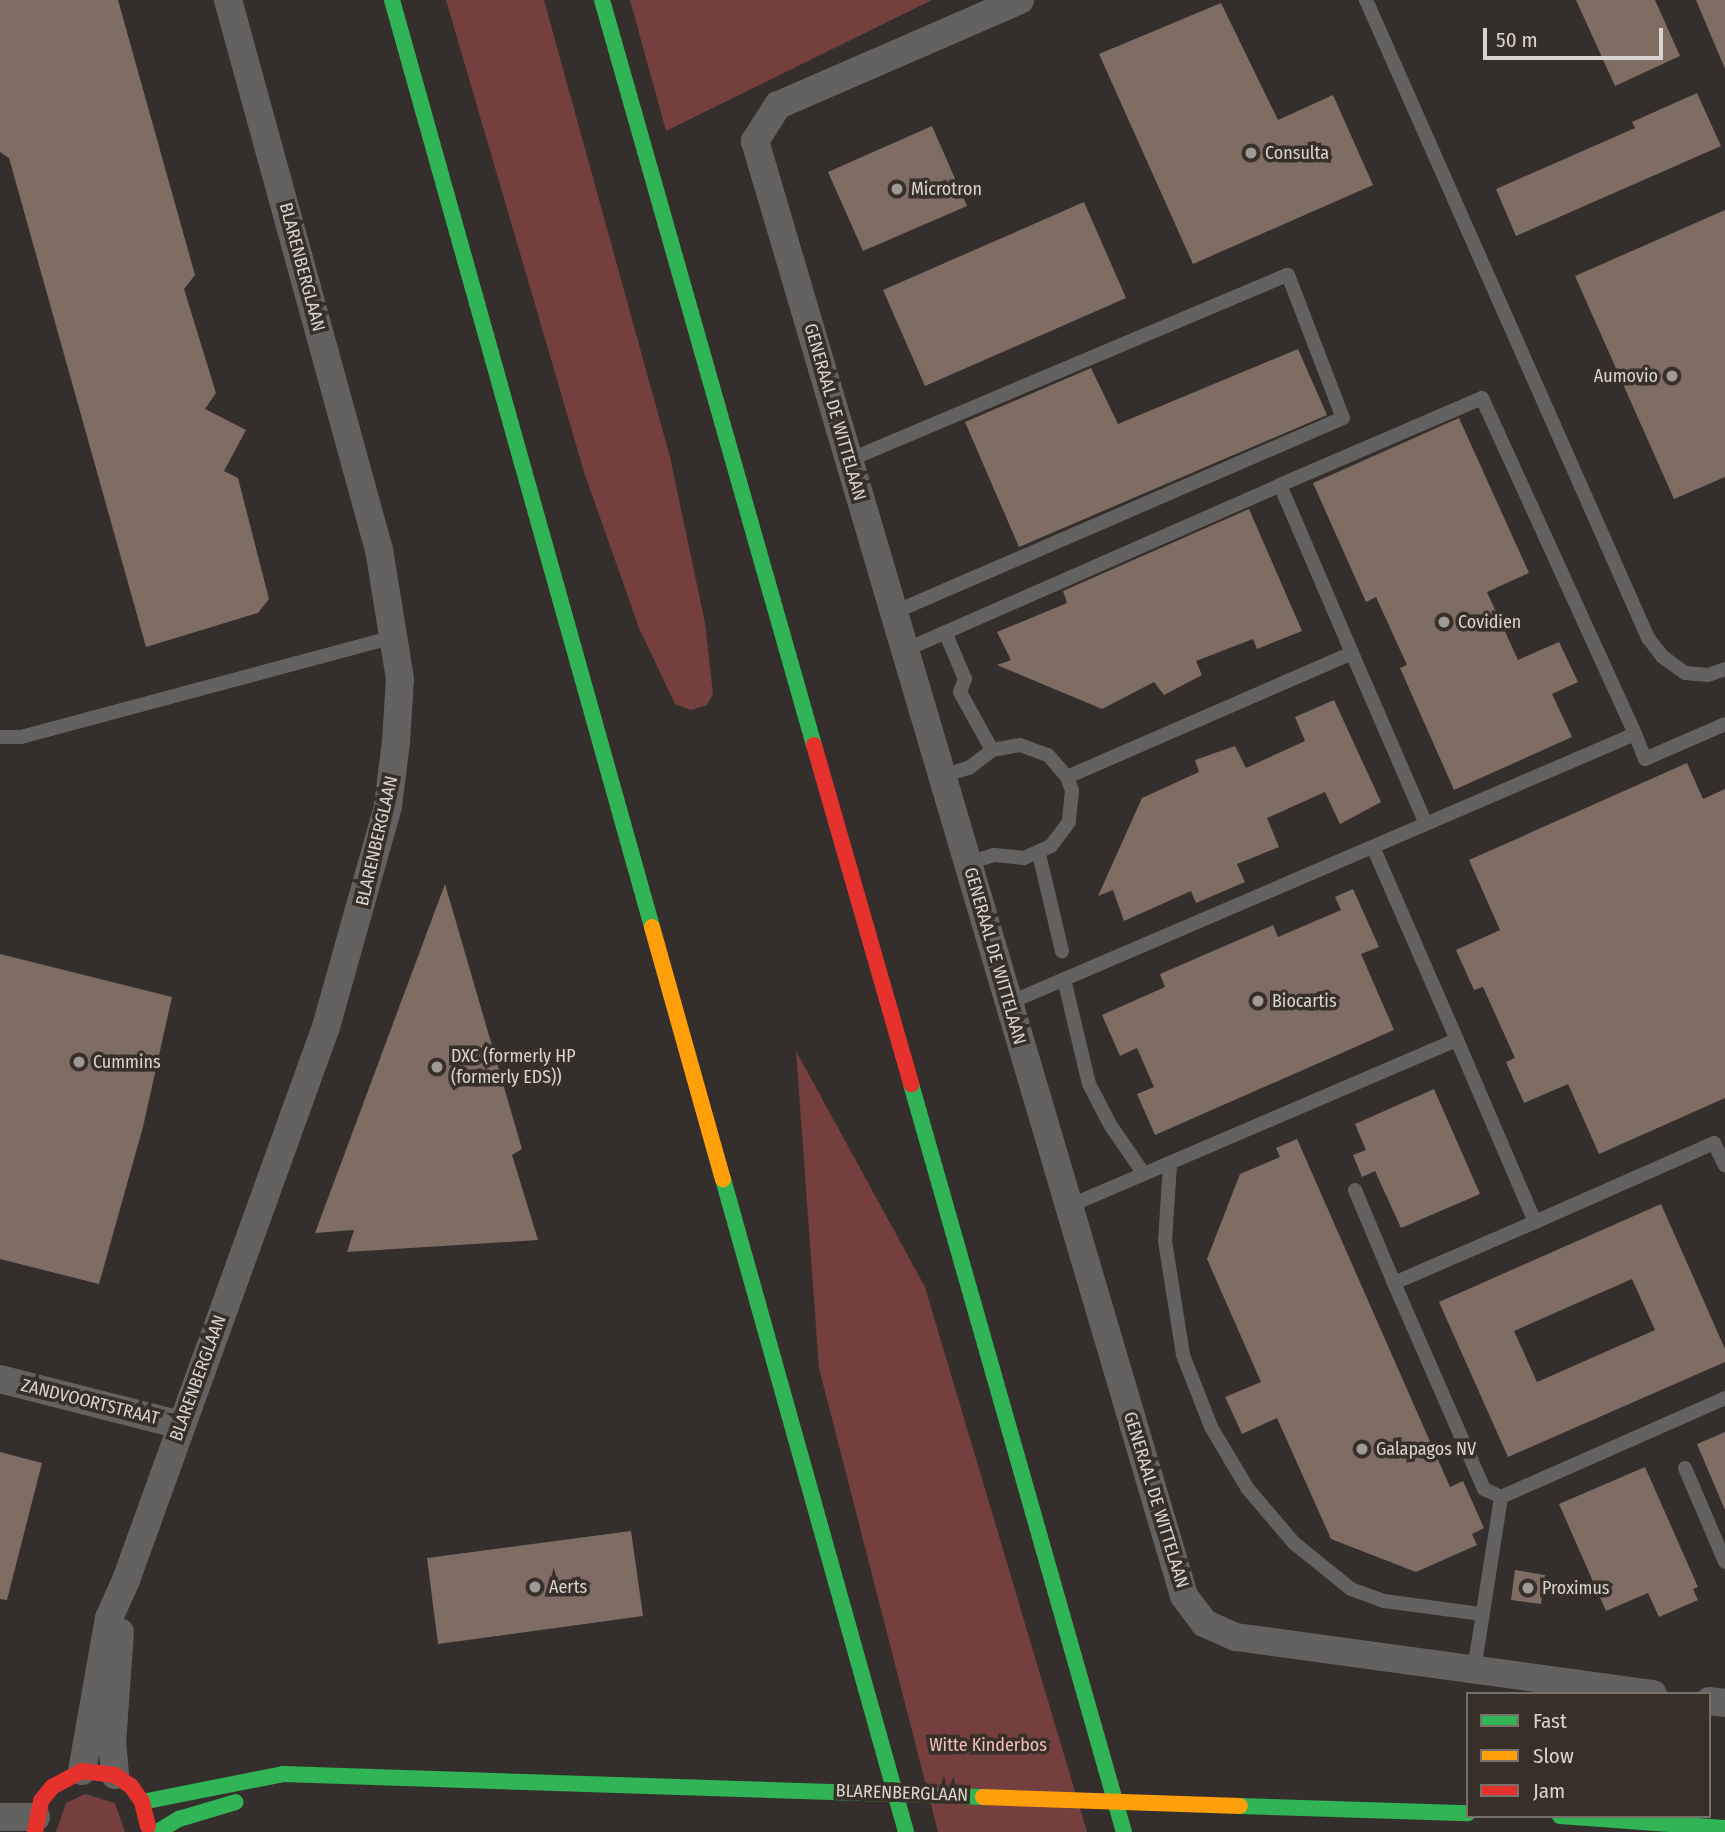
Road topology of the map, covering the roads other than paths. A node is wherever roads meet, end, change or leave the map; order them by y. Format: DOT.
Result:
graph roads {
  1 [pos="228,0"];
  2 [pos="392,0"];
  3 [pos="602,0"];
  4 [pos="1020,0"];
  5 [pos="1366,0"];
  6 [pos="849,460"];
  7 [pos="1280,485"];
  8 [pos="894,612"];
  9 [pos="945,632"];
  10 [pos="393,636"];
  11 [pos="905,650"];
  12 [pos="1352,653"];
  13 [pos="1725,669"];
  14 [pos="1725,724"];
  15 [pos="1635,734"];
  16 [pos="0,737"];
  17 [pos="992,750"];
  18 [pos="942,776"];
  19 [pos="1067,777"];
  20 [pos="1426,824"];
  21 [pos="1373,847"];
  22 [pos="1039,854"];
  23 [pos="968,863"];
  24 [pos="1062,951"];
  25 [pos="1064,979"];
  26 [pos="1009,1003"];
  27 [pos="1457,1040"];
  28 [pos="1720,1141"];
  29 [pos="1170,1164"];
  30 [pos="1725,1166"];
  31 [pos="1144,1174"];
  32 [pos="1355,1190"];
  33 [pos="1069,1206"];
  34 [pos="1535,1222"];
  35 [pos="1394,1283"];
  36 [pos="0,1379"];
  37 [pos="1725,1398"];
  38 [pos="181,1425"];
  39 [pos="1685,1468"];
  40 [pos="1501,1497"];
  41 [pos="1725,1562"];
  42 [pos="126,1580"];
  43 [pos="1482,1614"];
  44 [pos="1474,1670"];
  45 [pos="1638,1692"];
  46 [pos="82,1771"];
  47 [pos="115,1775"];
  48 [pos="336,1776"];
  49 [pos="142,1802"];
  50 [pos="1466,1813"];
  51 [pos="0,1817"];
  52 [pos="1588,1818"];
  53 [pos="36,1825"];
  54 [pos="1725,1828"];
  55 [pos="148,1832"];
  56 [pos="157,1832"];
  57 [pos="906,1832"];
  58 [pos="1124,1832"];
  1 -- 10 [label="street, BLARENBERGLAAN"];
  2 -- 57 [label="main road"];
  3 -- 58 [label="main road"];
  4 -- 6 [label="street, GENERAAL DE WITTELAAN"];
  5 -- 13 [label="lane"];
  6 -- 8 [label="street, GENERAAL DE WITTELAAN"];
  6 -- 8 [label="lane"];
  7 -- 9 [label="lane"];
  7 -- 12 [label="lane"];
  7 -- 15 [label="lane"];
  8 -- 11 [label="street, GENERAAL DE WITTELAAN"];
  9 -- 11 [label="lane"];
  9 -- 17 [label="lane"];
  10 -- 16 [label="lane"];
  10 -- 38 [label="street, BLARENBERGLAAN"];
  11 -- 18 [label="street, GENERAAL DE WITTELAAN"];
  12 -- 19 [label="lane"];
  12 -- 20 [label="lane"];
  14 -- 15 [label="lane"];
  15 -- 20 [label="lane"];
  17 -- 18 [label="lane"];
  17 -- 19 [label="lane"];
  18 -- 23 [label="street, GENERAAL DE WITTELAAN"];
  19 -- 22 [label="lane"];
  20 -- 21 [label="lane"];
  21 -- 25 [label="lane"];
  21 -- 27 [label="lane"];
  22 -- 23 [label="lane"];
  22 -- 24 [label="lane"];
  23 -- 26 [label="street, GENERAAL DE WITTELAAN"];
  25 -- 26 [label="lane"];
  25 -- 31 [label="lane"];
  26 -- 33 [label="street, GENERAAL DE WITTELAAN"];
  27 -- 29 [label="lane"];
  27 -- 34 [label="lane"];
  28 -- 30 [label="lane"];
  28 -- 34 [label="lane"];
  29 -- 31 [label="lane"];
  29 -- 43 [label="lane"];
  31 -- 33 [label="lane"];
  32 -- 35 [label="lane"];
  33 -- 44 [label="street, GENERAAL DE WITTELAAN"];
  34 -- 35 [label="lane"];
  35 -- 40 [label="lane"];
  36 -- 38 [label="street, ZANDVOORTSTRAAT"];
  37 -- 40 [label="lane"];
  38 -- 42 [label="street, BLARENBERGLAAN"];
  39 -- 41 [label="lane"];
  40 -- 43 [label="lane"];
  42 -- 46 [label="street, BLARENBERGLAAN"];
  42 -- 47 [label="street, BLARENBERGLAAN"];
  43 -- 44 [label="lane"];
  44 -- 45 [label="street, GENERAAL DE WITTELAAN"];
  46 -- 47 [label="main road"];
  46 -- 53 [label="main road"];
  47 -- 49 [label="main road"];
  48 -- 49 [label="main road, BLARENBERGLAAN"];
  48 -- 50 [label="main road, BLARENBERGLAAN"];
  48 -- 56 [label="main road, BLARENBERGLAAN"];
  49 -- 55 [label="main road"];
  51 -- 53 [label="street"];
  52 -- 54 [label="main road"];
}
